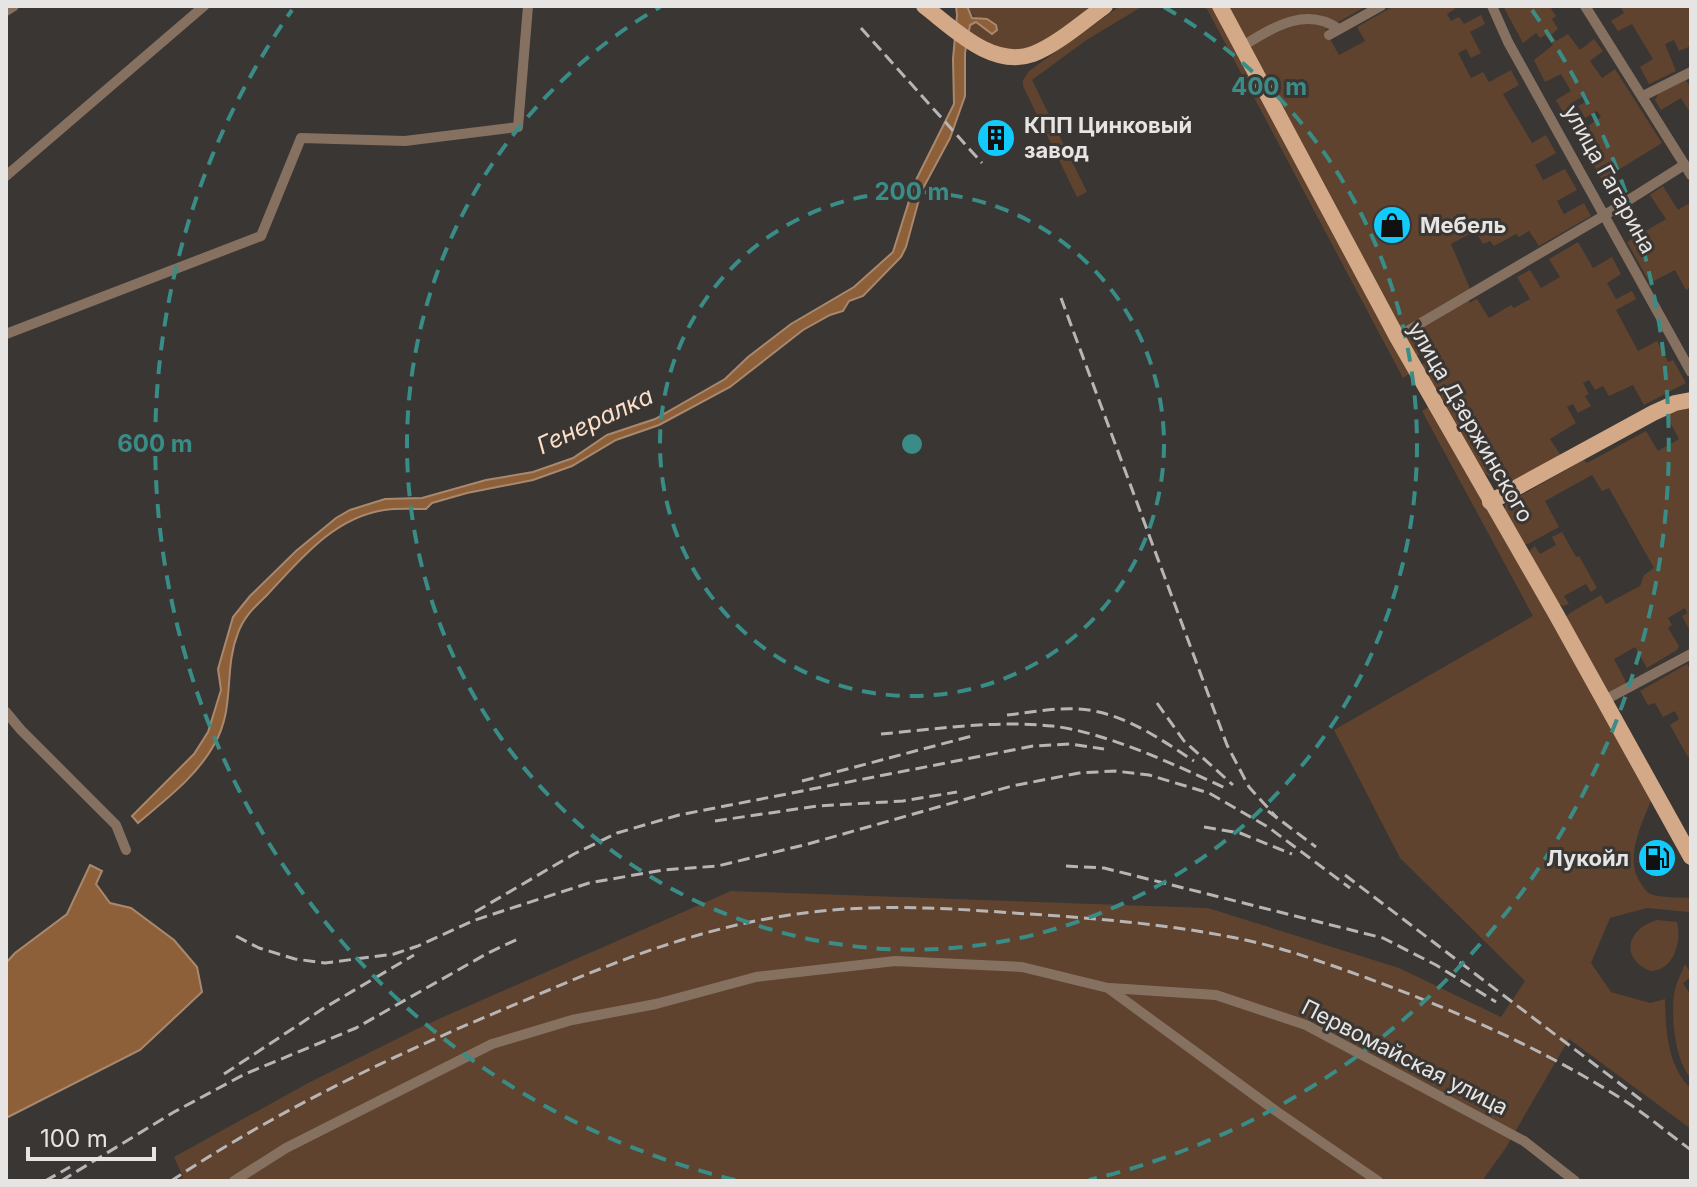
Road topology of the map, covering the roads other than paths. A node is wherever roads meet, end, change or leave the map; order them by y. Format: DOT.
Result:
graph roads {
  1 [pos="14,6"];
  2 [pos="204,6"];
  3 [pos="528,6"];
  4 [pos="924,6"];
  5 [pos="1105,6"];
  6 [pos="1220,6"];
  7 [pos="1381,6"];
  8 [pos="1492,6"];
  9 [pos="1585,6"];
  10 [pos="6,11"];
  11 [pos="1241,47"];
  12 [pos="1691,72"];
  13 [pos="1643,96"];
  14 [pos="1684,165"];
  15 [pos="1691,175"];
  16 [pos="6,176"];
  17 [pos="1605,215"];
  18 [pos="6,334"];
  19 [pos="1397,337"];
  20 [pos="1691,372"];
  21 [pos="1691,394"];
  22 [pos="1683,402"];
  23 [pos="1490,502"];
  24 [pos="1691,654"];
  25 [pos="1603,701"];
  26 [pos="6,712"];
  27 [pos="126,850"];
  28 [pos="1691,857"];
  29 [pos="1108,988"];
  30 [pos="234,1181"];
  31 [pos="1378,1181"];
  32 [pos="1575,1181"];
  1 -- 10 [label="street"];
  2 -- 16 [label="street"];
  3 -- 18 [label="street"];
  4 -- 5 [label="main road"];
  6 -- 11 [label="main road, улица Дзержинского"];
  7 -- 11 [label="street"];
  8 -- 17 [label="street, улица Гагарина"];
  9 -- 13 [label="street"];
  11 -- 19 [label="main road, улица Дзержинского"];
  12 -- 13 [label="street"];
  13 -- 14 [label="street"];
  14 -- 15 [label="street"];
  14 -- 17 [label="street"];
  17 -- 19 [label="street"];
  17 -- 20 [label="street, улица Гагарина"];
  19 -- 23 [label="main road, улица Дзержинского"];
  21 -- 22 [label="street"];
  22 -- 23 [label="main road"];
  23 -- 25 [label="main road, улица Дзержинского"];
  24 -- 25 [label="street"];
  25 -- 28 [label="main road, улица Дзержинского"];
  26 -- 27 [label="street"];
  29 -- 30 [label="street"];
  29 -- 31 [label="street"];
  29 -- 32 [label="street, Первомайская улица"];
}
